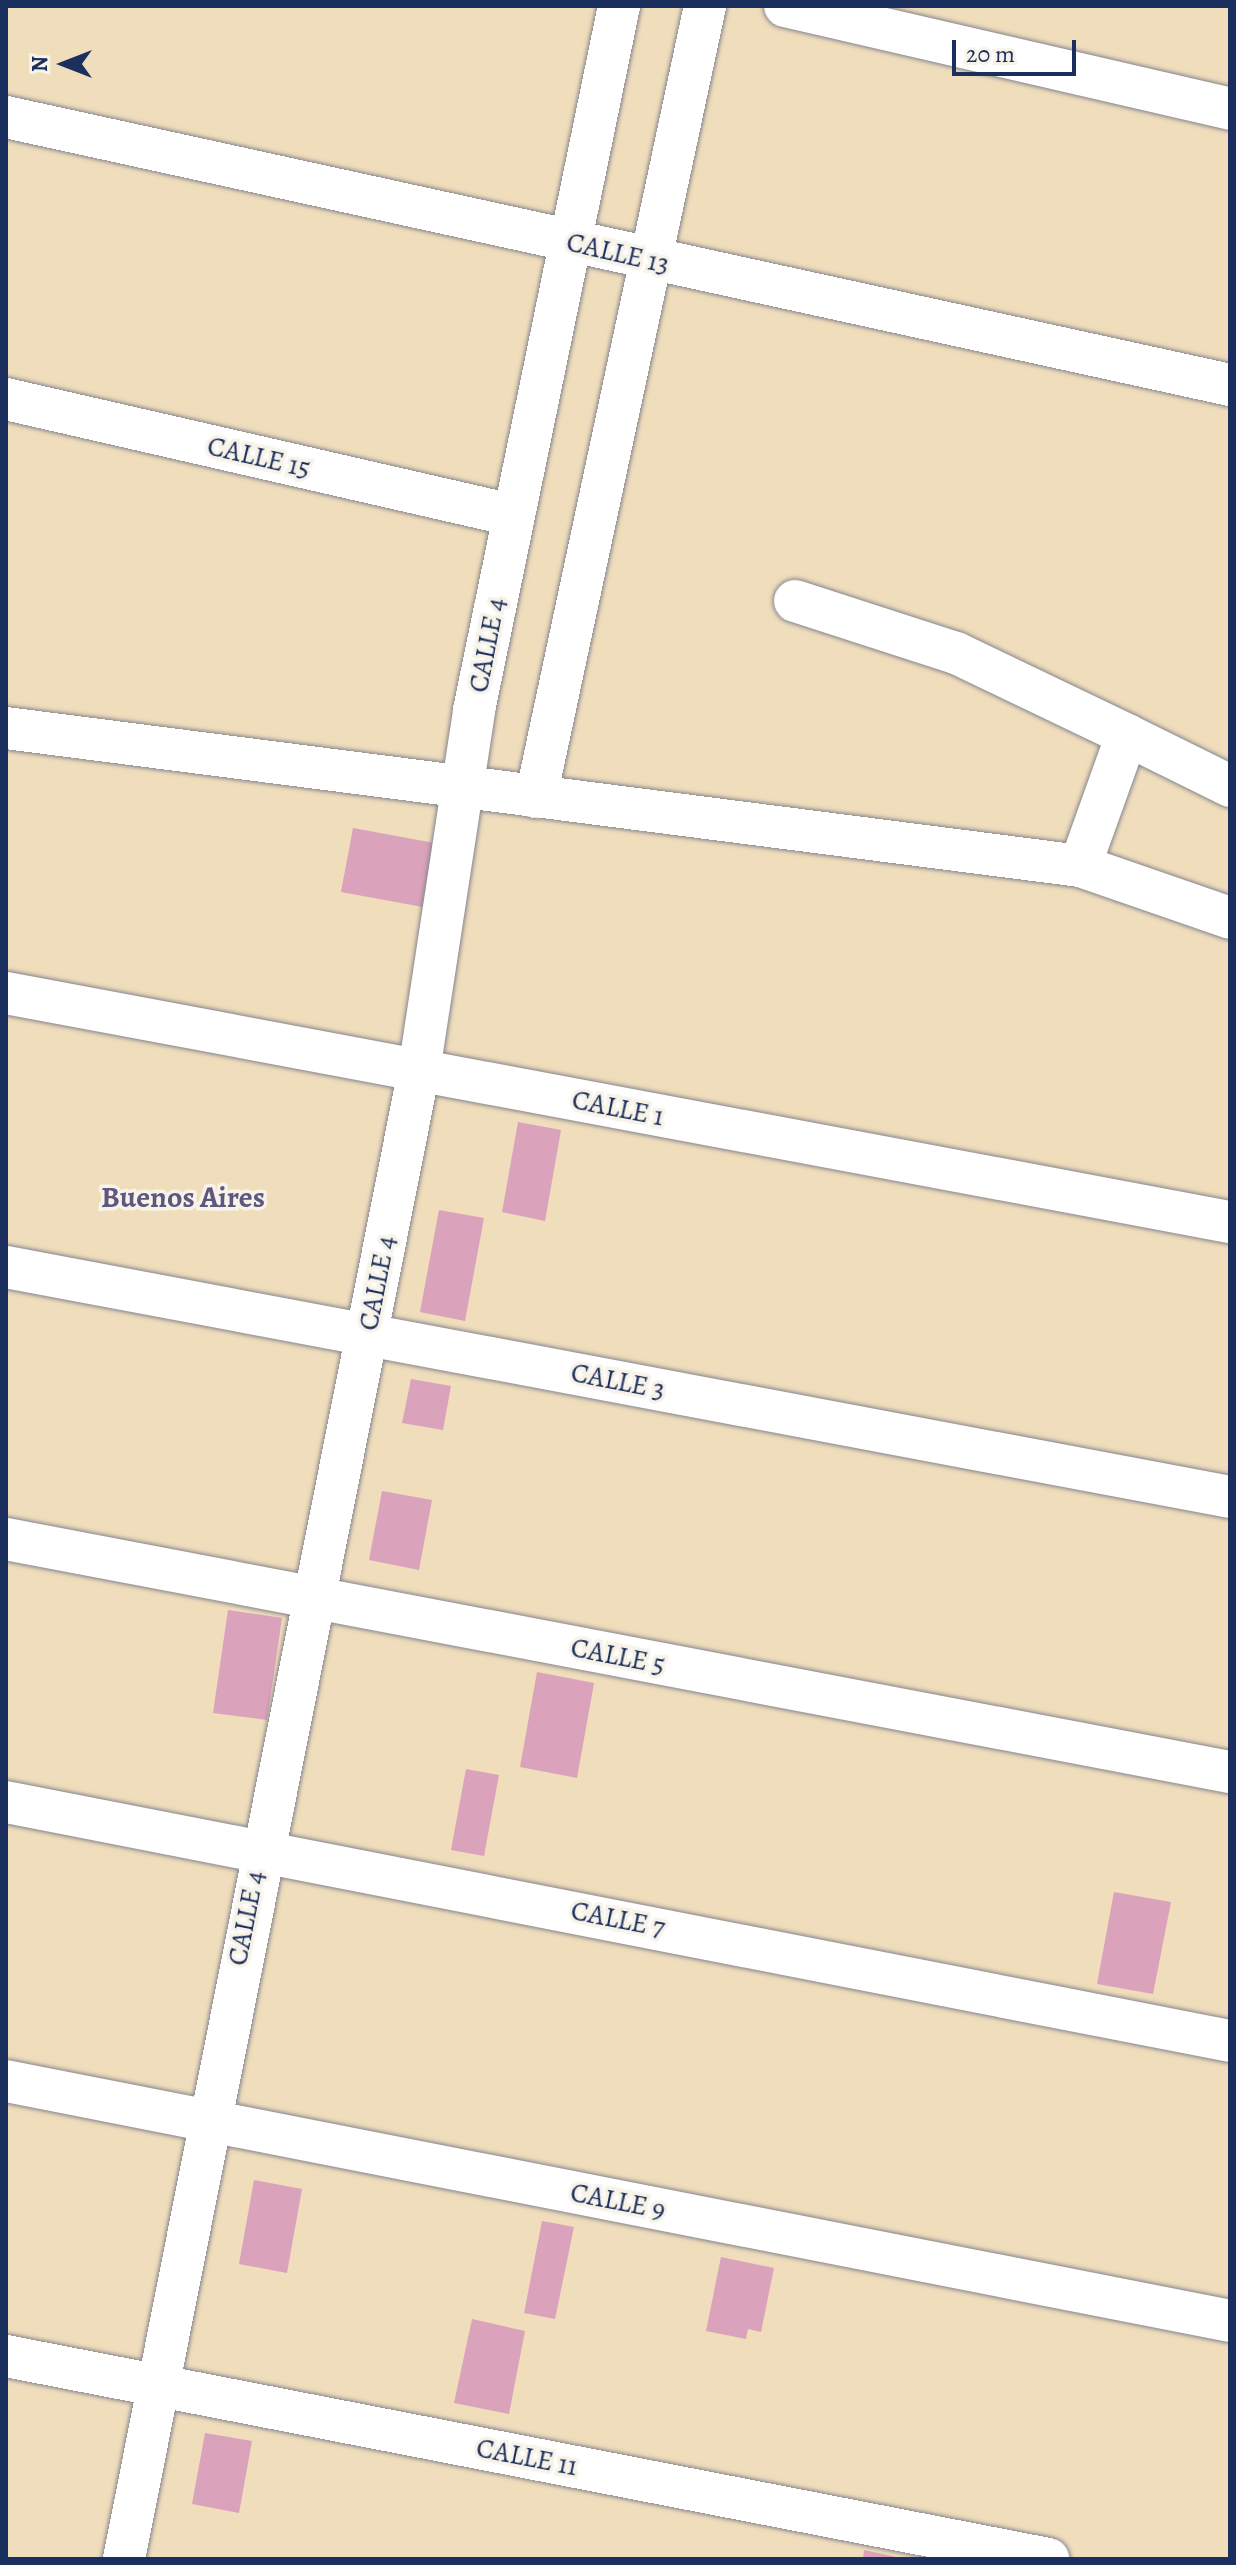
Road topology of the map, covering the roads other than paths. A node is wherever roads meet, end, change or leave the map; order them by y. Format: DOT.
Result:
graph roads {
  1 [pos="619,6"];
  2 [pos="705,6"];
  3 [pos="785,6"];
  4 [pos="1230,109"];
  5 [pos="6,117"];
  6 [pos="573,242"];
  7 [pos="648,261"];
  8 [pos="1230,385"];
  9 [pos="6,399"];
  10 [pos="512,515"];
  11 [pos="795,601"];
  12 [pos="6,728"];
  13 [pos="1127,735"];
  14 [pos="1230,786"];
  15 [pos="462,788"];
  16 [pos="536,797"];
  17 [pos="1080,866"];
  18 [pos="1230,918"];
  19 [pos="6,993"];
  20 [pos="419,1071"];
  21 [pos="1230,1222"];
  22 [pos="6,1267"];
  23 [pos="367,1334"];
  24 [pos="1230,1497"];
  25 [pos="6,1539"];
  26 [pos="316,1598"];
  27 [pos="1230,1772"];
  28 [pos="6,1802"];
  29 [pos="260,1848"];
  30 [pos="1230,2041"];
  31 [pos="6,2081"];
  32 [pos="208,2121"];
  33 [pos="1230,2321"];
  34 [pos="6,2356"];
  35 [pos="158,2385"];
  36 [pos="124,2559"];
  37 [pos="1048,2559"];
  1 -- 6 [label="street, CALLE 4"];
  2 -- 7 [label="street"];
  3 -- 4 [label="street"];
  5 -- 6 [label="street, CALLE 13"];
  6 -- 7 [label="street, CALLE 13"];
  6 -- 10 [label="street, CALLE 4"];
  7 -- 8 [label="street, CALLE 13"];
  7 -- 16 [label="street"];
  9 -- 10 [label="street, CALLE 15"];
  10 -- 15 [label="street, CALLE 4"];
  11 -- 13 [label="street"];
  12 -- 15 [label="street"];
  13 -- 14 [label="street"];
  13 -- 17 [label="street"];
  15 -- 16 [label="street"];
  15 -- 20 [label="street, CALLE 4"];
  16 -- 17 [label="street"];
  17 -- 18 [label="street"];
  19 -- 20 [label="street, CALLE 1"];
  20 -- 21 [label="street, CALLE 1"];
  20 -- 23 [label="street, CALLE 4"];
  22 -- 23 [label="street, CALLE 3"];
  23 -- 24 [label="street, CALLE 3"];
  23 -- 26 [label="street, CALLE 4"];
  25 -- 26 [label="street, CALLE 5"];
  26 -- 27 [label="street, CALLE 5"];
  26 -- 29 [label="street, CALLE 4"];
  28 -- 29 [label="street, CALLE 7"];
  29 -- 30 [label="street, CALLE 7"];
  29 -- 32 [label="street, CALLE 4"];
  31 -- 32 [label="street, CALLE 9"];
  32 -- 33 [label="street, CALLE 9"];
  32 -- 35 [label="street, CALLE 4"];
  34 -- 35 [label="street, CALLE 11"];
  35 -- 36 [label="street, CALLE 4"];
  35 -- 37 [label="street, CALLE 11"];
}
